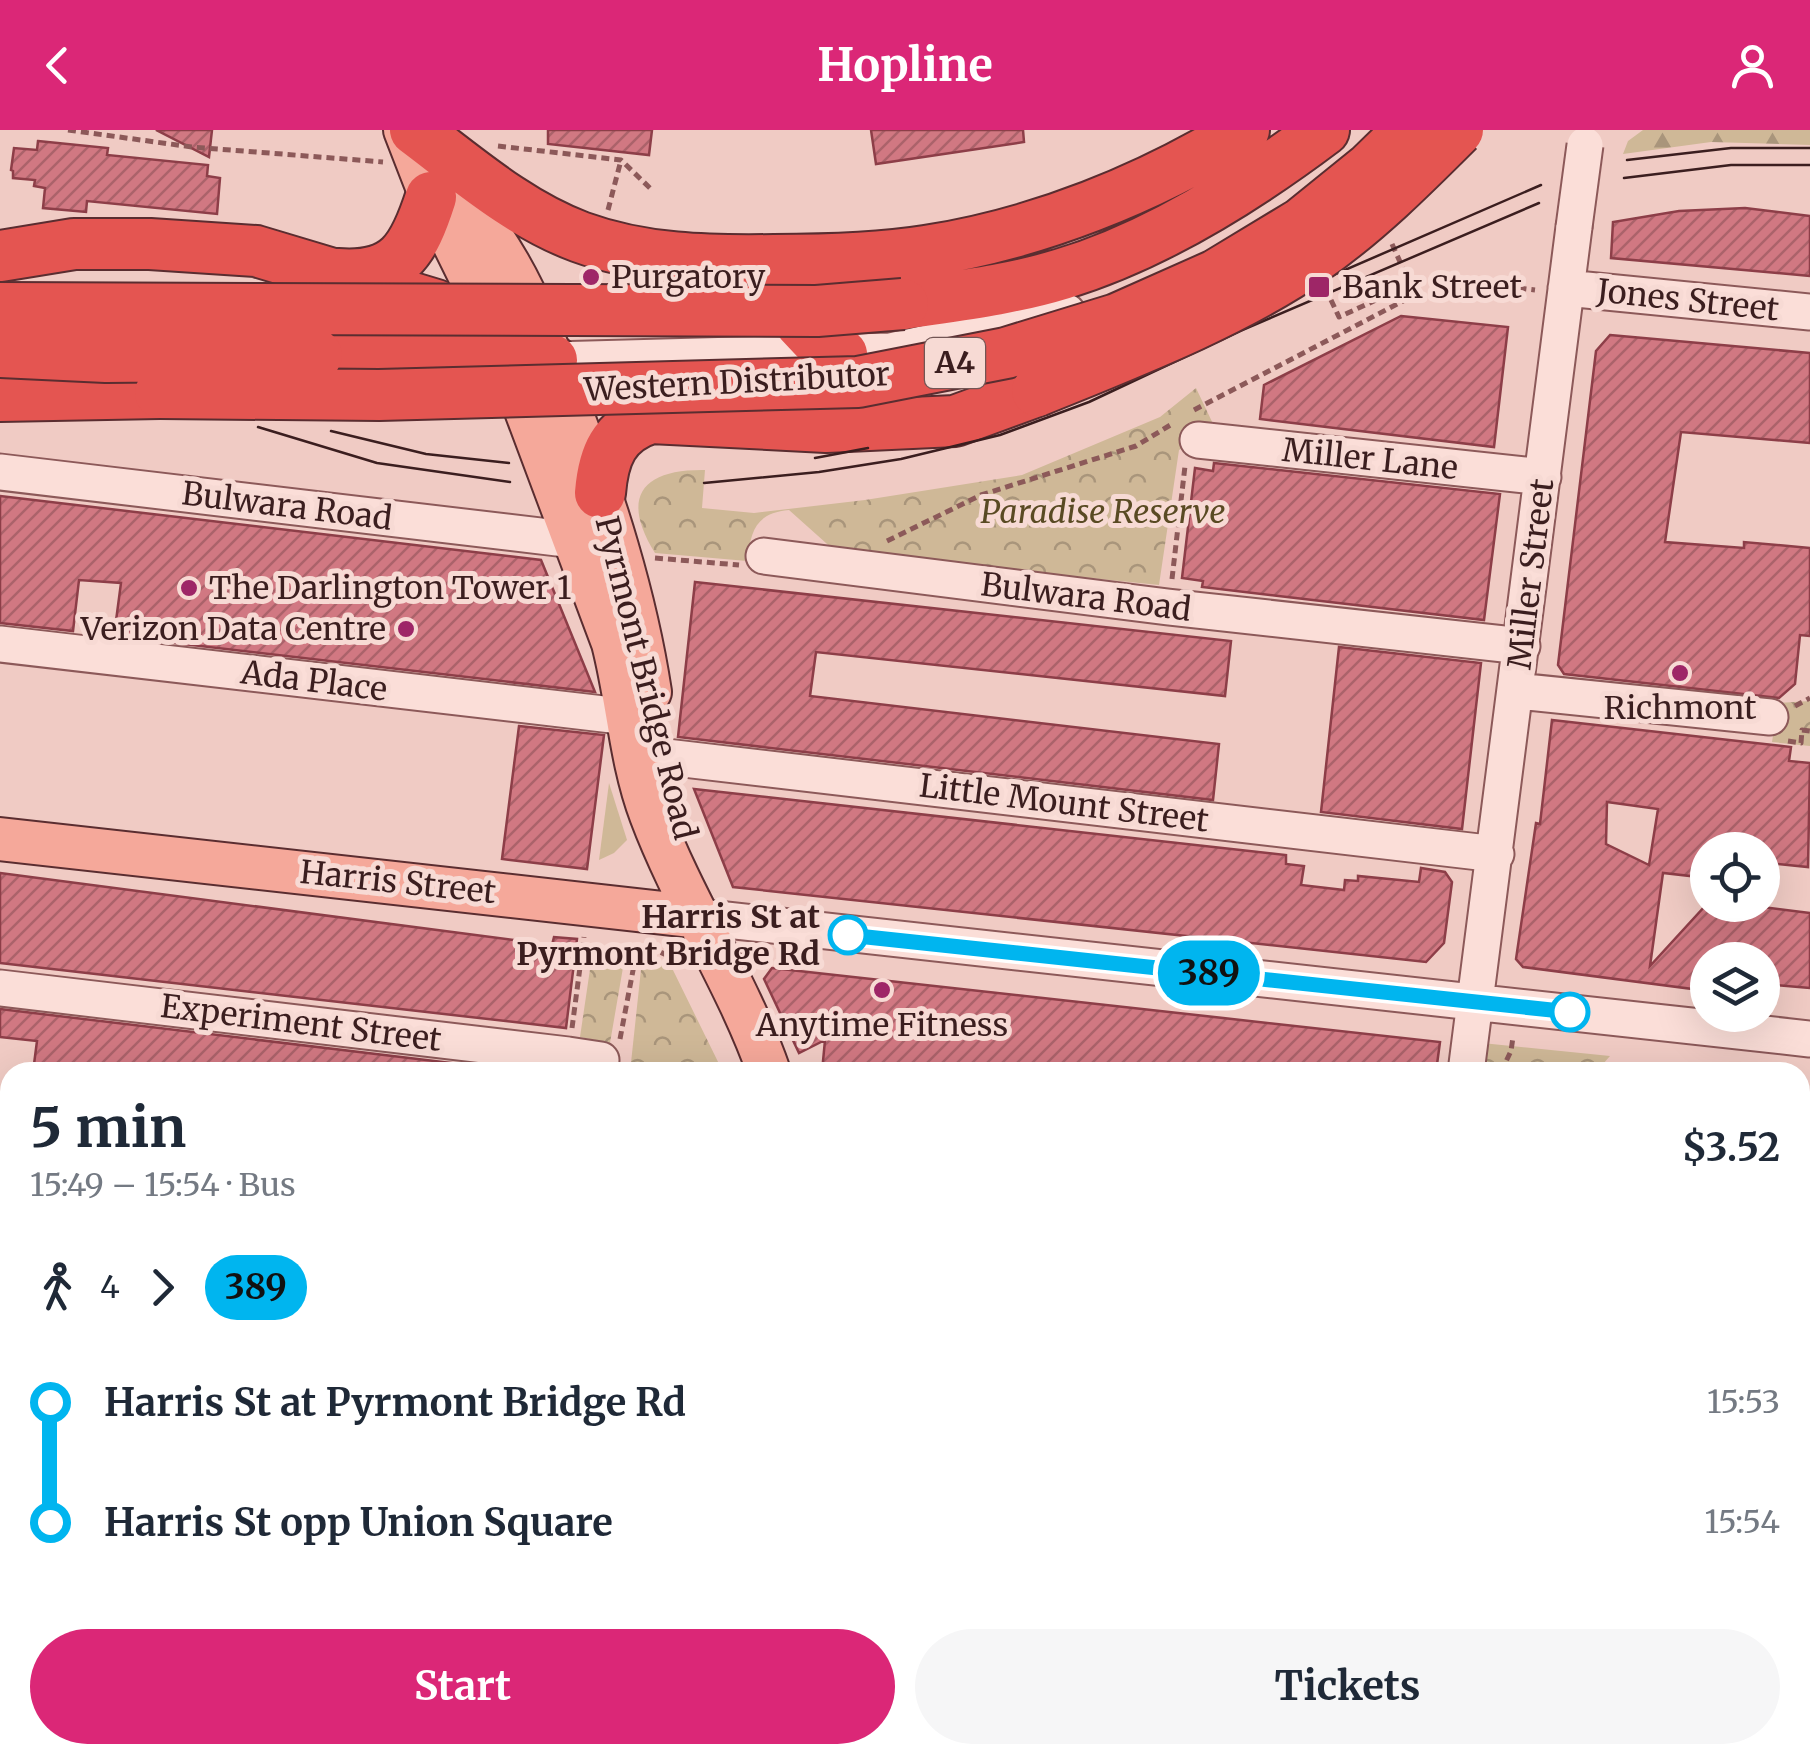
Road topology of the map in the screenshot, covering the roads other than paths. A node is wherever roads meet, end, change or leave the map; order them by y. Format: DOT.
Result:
graph roads {
  1 [pos="1244,130"];
  2 [pos="1324,130"];
  3 [pos="1353,130"];
  4 [pos="1408,130"];
  5 [pos="1424,130"];
  6 [pos="1458,130"];
  7 [pos="1584,135"];
  8 [pos="406,138"];
  9 [pos="431,198"];
  10 [pos="0,256"];
  11 [pos="337,274"];
  12 [pos="1550,289"];
  13 [pos="0,308"];
  14 [pos="1810,312"];
  15 [pos="807,330"];
  16 [pos="523,343"];
  17 [pos="4,387"];
  18 [pos="826,428"];
  19 [pos="1198,440"];
  20 [pos="0,472"];
  21 [pos="1542,478"];
  22 [pos="600,493"];
  23 [pos="574,540"];
  24 [pos="764,556"];
  25 [pos="0,644"];
  26 [pos="1522,646"];
  27 [pos="1517,691"];
  28 [pos="1770,718"];
  29 [pos="641,742"];
  30 [pos="0,839"];
  31 [pos="1496,854"];
  32 [pos="698,917"];
  33 [pos="0,988"];
  34 [pos="1476,1002"];
  35 [pos="1810,1039"];
  36 [pos="450,1056"];
  37 [pos="584,1062"];
  38 [pos="764,1062"];
  39 [pos="1467,1062"];
  1 -- 15 [label="highway"];
  2 -- 13 [label="highway, Western Distributor / A4, bridge"];
  3 -- 15 [label="street"];
  4 -- 17 [label="highway, Western Distributor / A4, bridge"];
  5 -- 15 [label="street"];
  6 -- 18 [label="highway, bridge"];
  7 -- 12 [label="street, Miller Street, bridge"];
  8 -- 9 [label="main road, Pyrmont Bridge Road"];
  8 -- 15 [label="highway"];
  8 -- 16 [label="main road, Pyrmont Bridge Road"];
  9 -- 11 [label="highway"];
  9 -- 16 [label="main road, Pyrmont Bridge Road"];
  10 -- 11 [label="highway"];
  11 -- 16 [label="highway"];
  12 -- 14 [label="street, Jones Street"];
  12 -- 21 [label="street, Miller Street"];
  15 -- 16 [label="street"];
  15 -- 18 [label="highway"];
  16 -- 17 [label="highway, bridge"];
  16 -- 22 [label="main road, Pyrmont Bridge Road"];
  16 -- 23 [label="main road, Pyrmont Bridge Road"];
  18 -- 22 [label="highway"];
  19 -- 21 [label="street, Miller Lane"];
  20 -- 23 [label="street, Bulwara Road"];
  21 -- 26 [label="street, Miller Street"];
  22 -- 29 [label="main road, Pyrmont Bridge Road"];
  23 -- 29 [label="main road, Pyrmont Bridge Road"];
  24 -- 26 [label="street, Bulwara Road"];
  25 -- 29 [label="street, Ada Place"];
  26 -- 27 [label="street, Miller Street"];
  27 -- 28 [label="street"];
  27 -- 31 [label="street, Miller Street"];
  29 -- 31 [label="street, Little Mount Street"];
  29 -- 32 [label="main road, Pyrmont Bridge Road"];
  30 -- 32 [label="main road, Harris Street"];
  31 -- 34 [label="street, Miller Street"];
  32 -- 34 [label="street, Harris Street"];
  32 -- 38 [label="main road, Pyrmont Bridge Road"];
  33 -- 36 [label="street, Experiment Street"];
  34 -- 35 [label="street, Harris Street"];
  34 -- 39 [label="street, Miller Street"];
  36 -- 37 [label="street, Experiment Street"];
}
